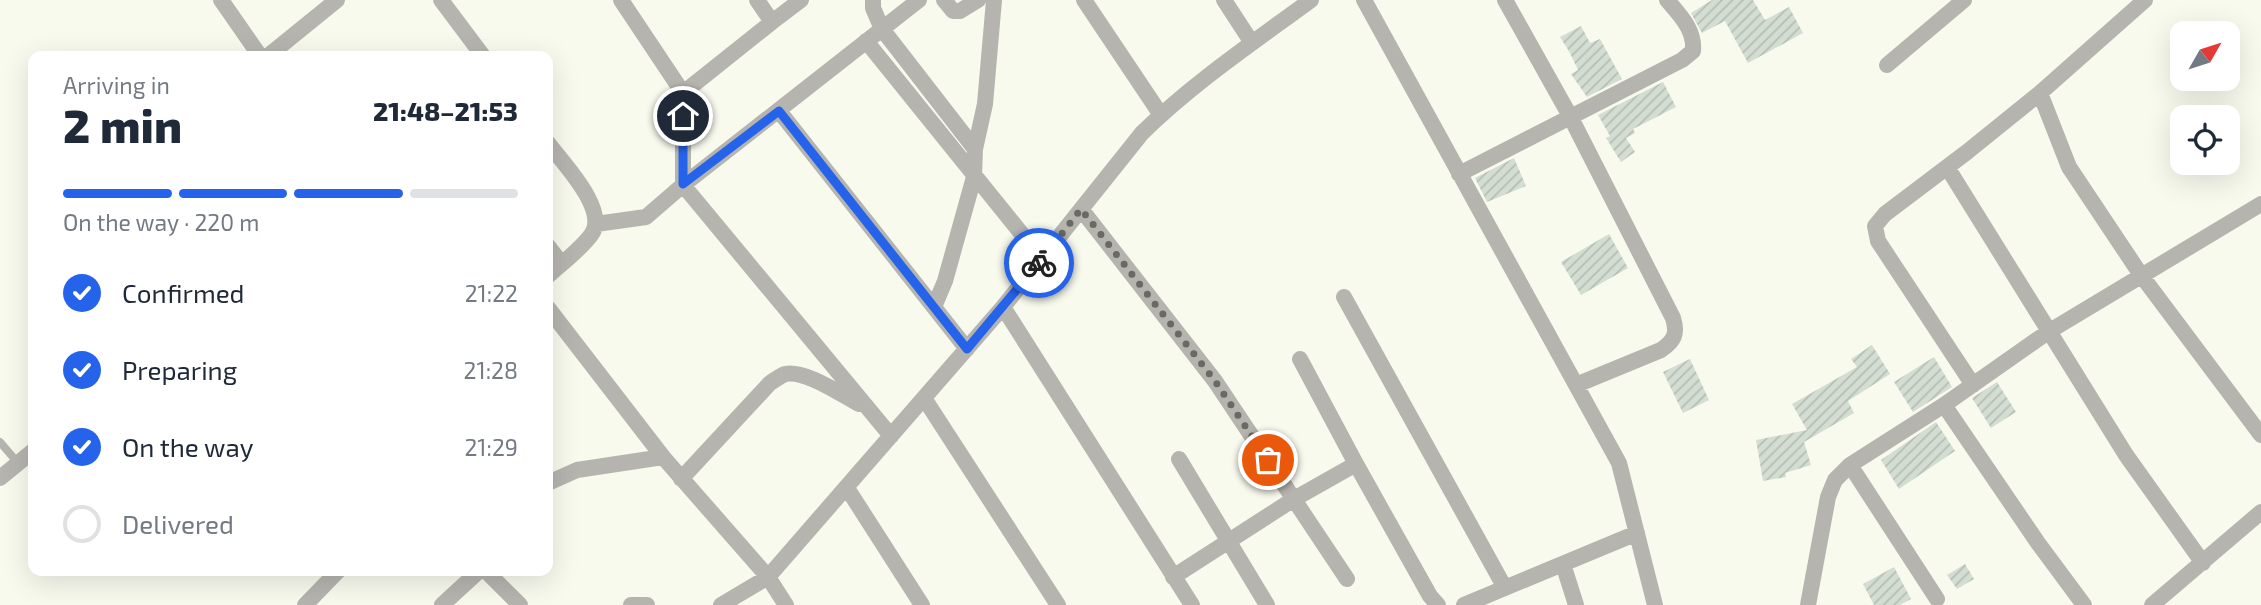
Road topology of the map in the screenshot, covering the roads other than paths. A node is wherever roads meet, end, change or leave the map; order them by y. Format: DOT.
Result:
graph roads {
  1 [pos="221,0"];
  2 [pos="337,0"];
  3 [pos="441,0"];
  4 [pos="621,0"];
  5 [pos="757,0"];
  6 [pos="801,0"];
  7 [pos="873,0"];
  8 [pos="919,0"];
  9 [pos="944,0"];
  10 [pos="978,0"];
  11 [pos="994,0"];
  12 [pos="1084,0"];
  13 [pos="1224,0"];
  14 [pos="1311,0"];
  15 [pos="1364,0"];
  16 [pos="1505,0"];
  17 [pos="1667,0"];
  18 [pos="1964,0"];
  19 [pos="2145,0"];
  20 [pos="772,23"];
  21 [pos="882,29"];
  22 [pos="866,41"];
  23 [pos="1252,43"];
  24 [pos="257,51"];
  25 [pos="274,51"];
  26 [pos="479,51"];
  27 [pos="1887,65"];
  28 [pos="683,93"];
  29 [pos="2040,93"];
  30 [pos="779,111"];
  31 [pos="1161,115"];
  32 [pos="1570,116"];
  33 [pos="975,149"];
  34 [pos="553,150"];
  35 [pos="1947,167"];
  36 [pos="1459,174"];
  37 [pos="974,177"];
  38 [pos="683,184"];
  39 [pos="1081,209"];
  40 [pos="2258,212"];
  41 [pos="597,224"];
  42 [pos="553,253"];
  43 [pos="1042,260"];
  44 [pos="561,263"];
  45 [pos="553,271"];
  46 [pos="2141,275"];
  47 [pos="1345,297"];
  48 [pos="934,307"];
  49 [pos="1003,307"];
  50 [pos="553,314"];
  51 [pos="2049,332"];
  52 [pos="967,349"];
  53 [pos="1300,359"];
  54 [pos="1576,385"];
  55 [pos="1973,385"];
  56 [pos="924,398"];
  57 [pos="1944,405"];
  58 [pos="867,408"];
  59 [pos="2261,435"];
  60 [pos="891,436"];
  61 [pos="0,442"];
  62 [pos="28,455"];
  63 [pos="663,457"];
  64 [pos="1179,458"];
  65 [pos="18,464"];
  66 [pos="1356,464"];
  67 [pos="1850,465"];
  68 [pos="0,478"];
  69 [pos="681,478"];
  70 [pos="553,481"];
  71 [pos="846,488"];
  72 [pos="1294,499"];
  73 [pos="2261,512"];
  74 [pos="1637,533"];
  75 [pos="1229,540"];
  76 [pos="2203,563"];
  77 [pos="1563,564"];
  78 [pos="333,576"];
  79 [pos="475,576"];
  80 [pos="489,576"];
  81 [pos="768,577"];
  82 [pos="1173,578"];
  83 [pos="1347,579"];
  84 [pos="1500,595"];
  85 [pos="1937,599"];
  86 [pos="304,605"];
  87 [pos="442,605"];
  88 [pos="520,605"];
  89 [pos="631,605"];
  90 [pos="647,605"];
  91 [pos="721,605"];
  92 [pos="786,605"];
  93 [pos="922,605"];
  94 [pos="1058,605"];
  95 [pos="1192,605"];
  96 [pos="1267,605"];
  97 [pos="1438,605"];
  98 [pos="1464,605"];
  99 [pos="1576,605"];
  100 [pos="1655,605"];
  101 [pos="1808,605"];
  102 [pos="2084,605"];
  103 [pos="2152,605"];
  1 -- 24 [label="street"];
  2 -- 25 [label="street"];
  3 -- 26 [label="street"];
  4 -- 28 [label="street"];
  5 -- 20 [label="street"];
  6 -- 20 [label="street"];
  7 -- 21 [label="street"];
  8 -- 21 [label="street"];
  9 -- 10 [label="street"];
  11 -- 33 [label="street"];
  12 -- 31 [label="street"];
  13 -- 23 [label="street"];
  14 -- 23 [label="street"];
  15 -- 36 [label="street"];
  16 -- 32 [label="street"];
  17 -- 32 [label="street"];
  18 -- 27 [label="street"];
  19 -- 29 [label="street"];
  20 -- 28 [label="street"];
  21 -- 22 [label="street"];
  21 -- 33 [label="street"];
  22 -- 30 [label="street"];
  22 -- 37 [label="street"];
  23 -- 31 [label="street"];
  28 -- 38 [label="street"];
  29 -- 35 [label="street"];
  29 -- 46 [label="street"];
  30 -- 38 [label="street"];
  30 -- 48 [label="street"];
  31 -- 39 [label="street"];
  32 -- 36 [label="street"];
  32 -- 54 [label="street"];
  33 -- 37 [label="street"];
  34 -- 41 [label="street"];
  35 -- 51 [label="street"];
  35 -- 55 [label="street"];
  36 -- 54 [label="street"];
  37 -- 43 [label="street"];
  37 -- 48 [label="street"];
  38 -- 41 [label="street"];
  38 -- 58 [label="street"];
  39 -- 43 [label="street"];
  39 -- 72 [label="street"];
  40 -- 46 [label="street"];
  41 -- 44 [label="street"];
  42 -- 44 [label="street"];
  43 -- 49 [label="street"];
  44 -- 45 [label="street"];
  46 -- 51 [label="street"];
  46 -- 59 [label="street"];
  47 -- 84 [label="street"];
  48 -- 52 [label="street"];
  49 -- 52 [label="street"];
  49 -- 82 [label="street"];
  50 -- 63 [label="street"];
  51 -- 55 [label="street"];
  51 -- 76 [label="street"];
  52 -- 56 [label="street"];
  53 -- 66 [label="street"];
  54 -- 74 [label="street"];
  55 -- 57 [label="street"];
  56 -- 60 [label="street"];
  56 -- 94 [label="street"];
  57 -- 67 [label="street"];
  57 -- 102 [label="street"];
  58 -- 60 [label="street"];
  58 -- 69 [label="street"];
  60 -- 71 [label="street"];
  61 -- 65 [label="lane"];
  62 -- 65 [label="street"];
  63 -- 69 [label="street"];
  63 -- 70 [label="street"];
  64 -- 75 [label="street"];
  65 -- 68 [label="street"];
  66 -- 72 [label="street"];
  66 -- 97 [label="street"];
  67 -- 85 [label="street"];
  67 -- 101 [label="street"];
  69 -- 81 [label="street"];
  71 -- 81 [label="street"];
  71 -- 93 [label="street"];
  72 -- 75 [label="street"];
  72 -- 83 [label="street"];
  73 -- 76 [label="street"];
  74 -- 77 [label="street"];
  74 -- 100 [label="street"];
  75 -- 82 [label="street"];
  75 -- 96 [label="street"];
  76 -- 103 [label="street"];
  77 -- 84 [label="street"];
  77 -- 99 [label="street"];
  78 -- 86 [label="street"];
  79 -- 87 [label="street"];
  80 -- 88 [label="street"];
  81 -- 91 [label="street"];
  81 -- 92 [label="street"];
  82 -- 95 [label="street"];
  84 -- 98 [label="street"];
  89 -- 90 [label="street"];
}
